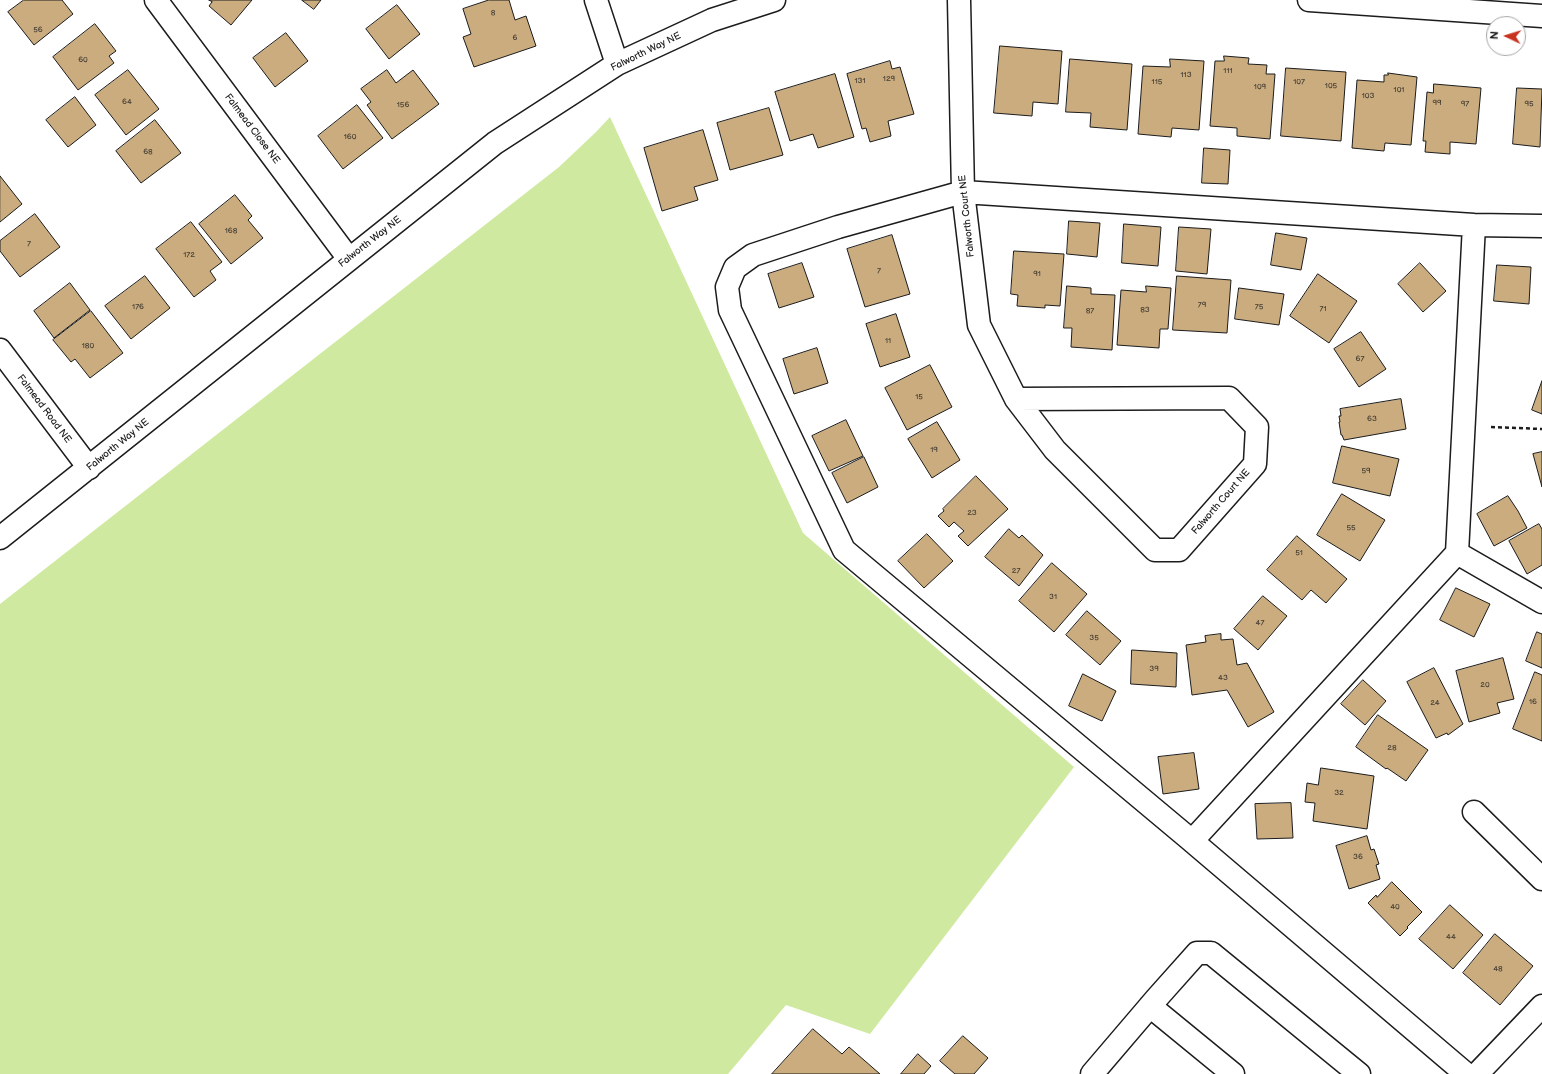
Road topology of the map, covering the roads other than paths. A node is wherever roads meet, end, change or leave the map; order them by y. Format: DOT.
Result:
graph roads {
  1 [pos="156,0"];
  2 [pos="596,0"];
  3 [pos="774,0"];
  4 [pos="959,0"];
  5 [pos="1323,0"];
  6 [pos="1542,16"];
  7 [pos="617,64"];
  8 [pos="963,192"];
  9 [pos="1474,225"];
  10 [pos="1542,226"];
  11 [pos="349,259"];
  12 [pos="0,350"];
  13 [pos="1016,399"];
  14 [pos="89,468"];
  15 [pos="0,538"];
  16 [pos="1457,553"];
  17 [pos="1542,602"];
  18 [pos="1474,812"];
  19 [pos="1192,841"];
  20 [pos="1542,879"];
  21 [pos="1150,1006"];
  22 [pos="1542,1006"];
  23 [pos="1092,1074"];
  24 [pos="1233,1074"];
  25 [pos="1359,1074"];
  26 [pos="1466,1074"];
  27 [pos="1476,1074"];
  1 -- 11 [label="street, Falmead Close NE"];
  2 -- 7 [label="street"];
  3 -- 7 [label="street, Falworth Way NE"];
  4 -- 8 [label="street, Falworth Court NE"];
  5 -- 6 [label="street"];
  7 -- 11 [label="street, Falworth Way NE"];
  8 -- 9 [label="street"];
  8 -- 13 [label="street, Falworth Court NE"];
  8 -- 19 [label="street"];
  9 -- 10 [label="street"];
  9 -- 16 [label="street"];
  11 -- 14 [label="street, Falworth Way NE"];
  12 -- 14 [label="street, Falmead Road NE"];
  13 -- 13 [label="street, Falworth Court NE"];
  14 -- 15 [label="street, Falworth Way NE"];
  16 -- 17 [label="street"];
  16 -- 19 [label="street"];
  18 -- 20 [label="street"];
  19 -- 26 [label="street"];
  21 -- 23 [label="street"];
  21 -- 24 [label="street"];
  21 -- 25 [label="street"];
  22 -- 27 [label="street"];
}
